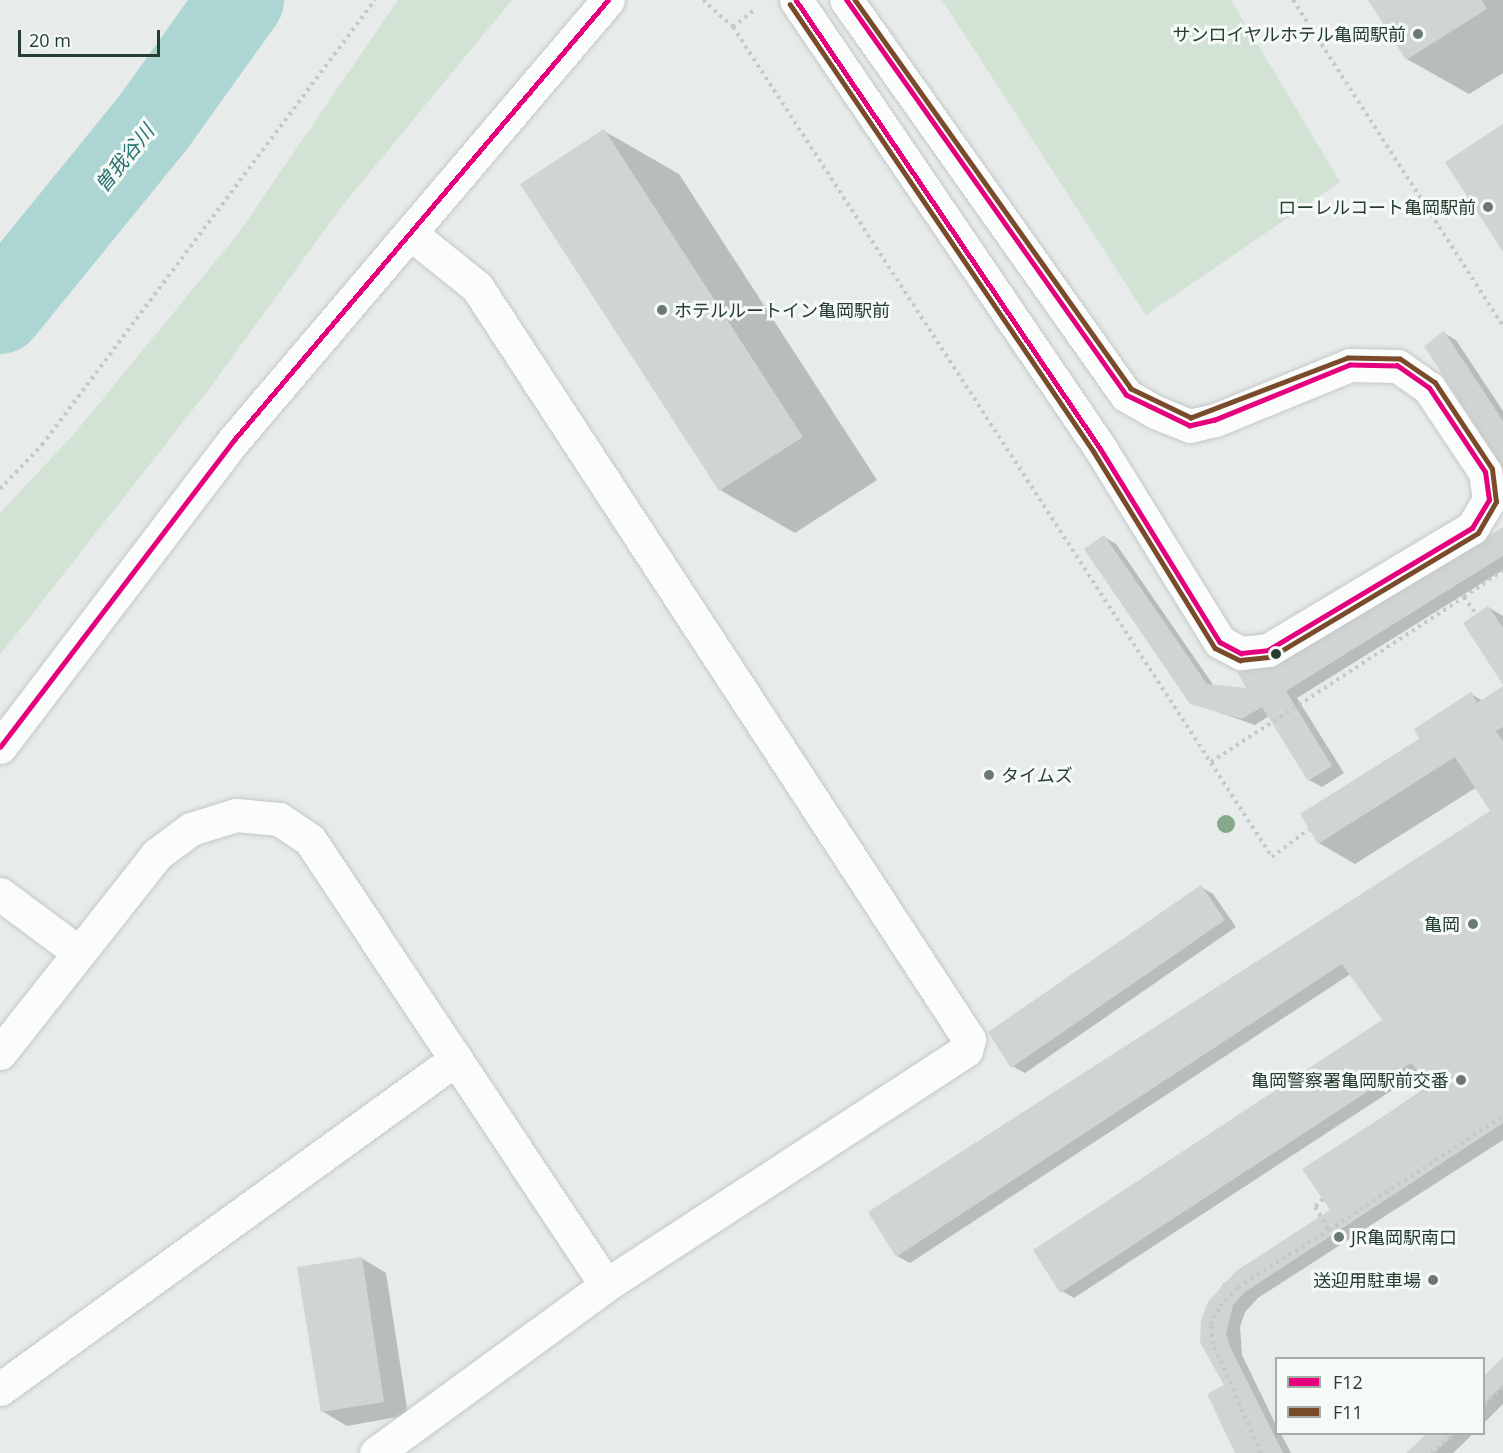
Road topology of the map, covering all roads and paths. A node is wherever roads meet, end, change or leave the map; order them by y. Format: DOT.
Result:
graph roads {
  1 [pos="375,0"];
  2 [pos="608,0"];
  3 [pos="702,0"];
  4 [pos="796,0"];
  5 [pos="846,0"];
  6 [pos="1293,0"];
  7 [pos="763,3"];
  8 [pos="733,27"];
  9 [pos="410,233"];
  10 [pos="1503,326"];
  11 [pos="0,489"];
  12 [pos="1503,570"];
  13 [pos="1464,597"];
  14 [pos="1476,614"];
  15 [pos="0,747"];
  16 [pos="1211,762"];
  17 [pos="1308,829"];
  18 [pos="0,894"];
  19 [pos="78,952"];
  20 [pos="0,1053"];
  21 [pos="456,1059"];
  22 [pos="1503,1116"];
  23 [pos="1323,1199"];
  24 [pos="1329,1230"];
  25 [pos="606,1285"];
  26 [pos="1503,1386"];
  27 [pos="0,1389"];
  28 [pos="1485,1403"];
  29 [pos="1451,1435"];
  30 [pos="376,1453"];
  31 [pos="1261,1453"];
  32 [pos="1431,1453"];
  1 -- 11 [label="path"];
  2 -- 9 [label="street"];
  3 -- 8 [label="path"];
  4 -- 5 [label="street"];
  6 -- 10 [label="path"];
  7 -- 8 [label="path"];
  8 -- 16 [label="path"];
  9 -- 15 [label="street"];
  9 -- 25 [label="street"];
  12 -- 13 [label="path"];
  13 -- 14 [label="path"];
  13 -- 16 [label="path"];
  16 -- 17 [label="path"];
  18 -- 19 [label="street"];
  19 -- 20 [label="street"];
  19 -- 21 [label="street"];
  21 -- 25 [label="street"];
  21 -- 27 [label="street"];
  22 -- 24 [label="path"];
  23 -- 24 [label="path"];
  24 -- 31 [label="path"];
  25 -- 30 [label="street"];
  26 -- 28 [label="path"];
  29 -- 32 [label="path"];
}
